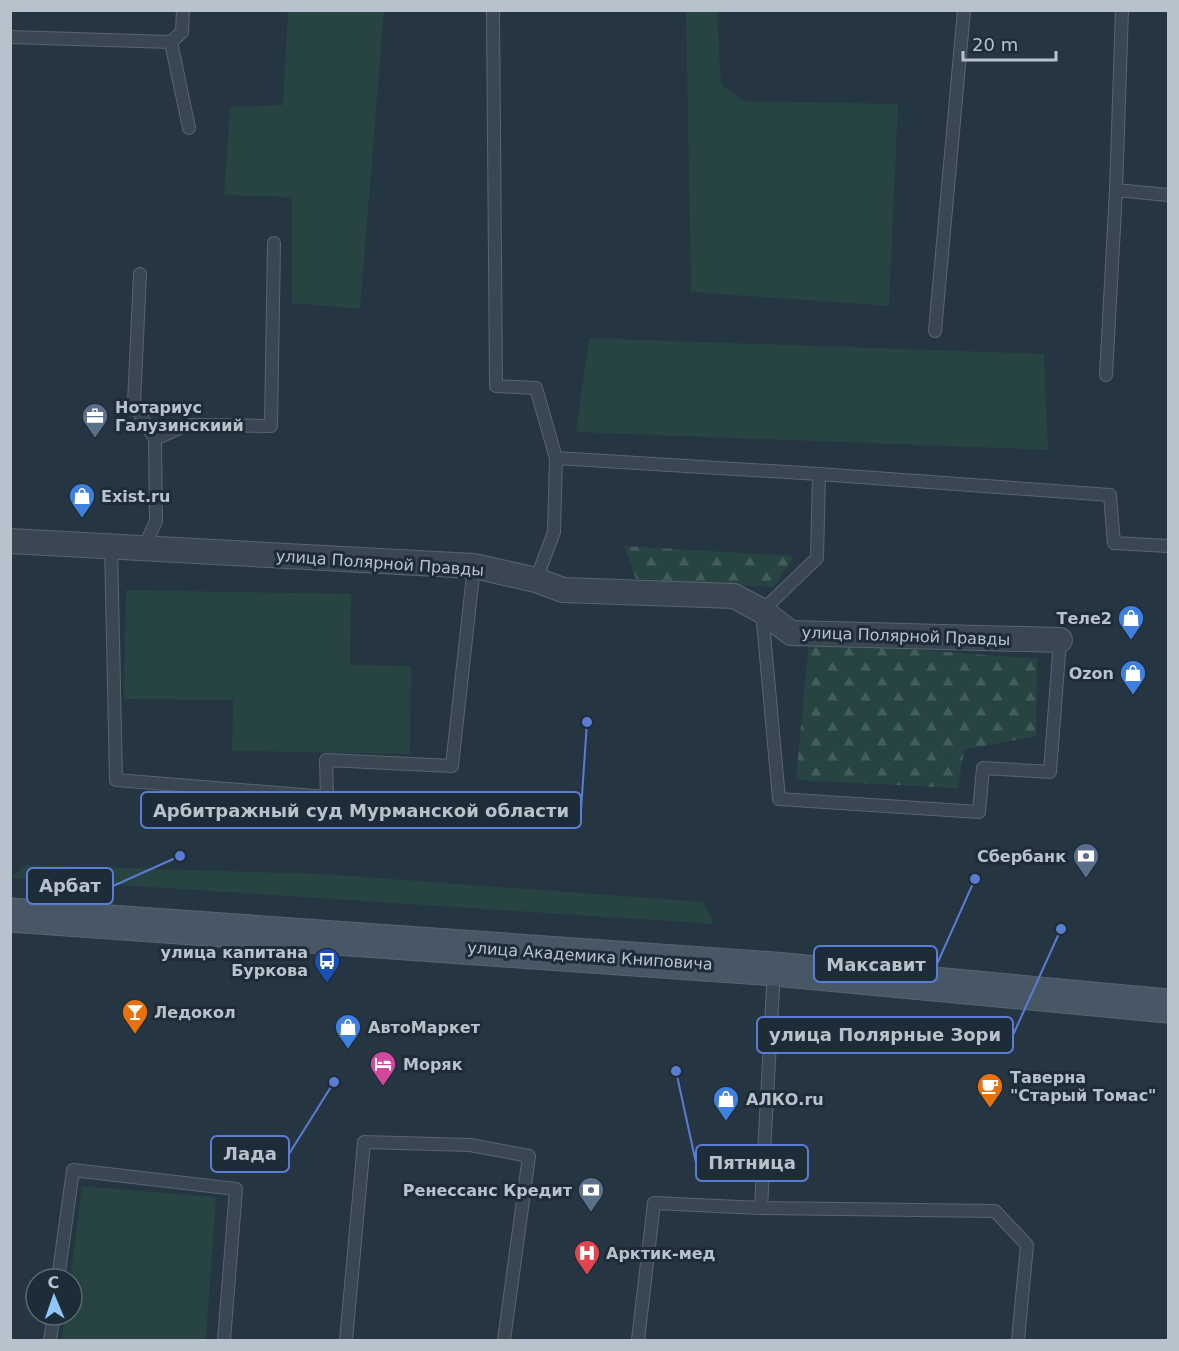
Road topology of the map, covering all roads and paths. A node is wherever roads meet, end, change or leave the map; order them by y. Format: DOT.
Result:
graph roads {
  1 [pos="183,10"];
  2 [pos="493,10"];
  3 [pos="964,10"];
  4 [pos="1122,10"];
  5 [pos="10,37"];
  6 [pos="171,42"];
  7 [pos="189,128"];
  8 [pos="1116,190"];
  9 [pos="1168,195"];
  10 [pos="274,243"];
  11 [pos="140,274"];
  12 [pos="935,331"];
  13 [pos="1106,375"];
  14 [pos="156,440"];
  15 [pos="555,458"];
  16 [pos="819,474"];
  17 [pos="10,541"];
  18 [pos="111,546"];
  19 [pos="1168,546"];
  20 [pos="144,548"];
  21 [pos="474,566"];
  22 [pos="536,579"];
  23 [pos="762,611"];
  24 [pos="1060,640"];
  25 [pos="10,915"];
  26 [pos="774,969"];
  27 [pos="1168,1006"];
  28 [pos="762,1208"];
  29 [pos="60,1267"];
  30 [pos="224,1341"];
  31 [pos="346,1341"];
  32 [pos="504,1341"];
  33 [pos="638,1341"];
  34 [pos="1018,1341"];
  1 -- 6 [label="lane"];
  2 -- 15 [label="lane"];
  3 -- 12 [label="lane"];
  4 -- 8 [label="lane"];
  5 -- 6 [label="lane"];
  6 -- 7 [label="lane"];
  8 -- 9 [label="lane"];
  8 -- 13 [label="lane"];
  10 -- 14 [label="lane"];
  11 -- 14 [label="lane"];
  14 -- 20 [label="lane"];
  15 -- 16 [label="lane"];
  15 -- 22 [label="lane"];
  16 -- 19 [label="lane"];
  16 -- 23 [label="lane"];
  17 -- 18 [label="street, улица Полярной Правды"];
  18 -- 20 [label="street, улица Полярной Правды"];
  18 -- 21 [label="lane"];
  20 -- 21 [label="street, улица Полярной Правды"];
  21 -- 22 [label="street, улица Полярной Правды"];
  22 -- 23 [label="street, улица Полярной Правды"];
  23 -- 24 [label="street, улица Полярной Правды"];
  23 -- 24 [label="lane"];
  25 -- 26 [label="main road, улица Академика Книповича"];
  26 -- 27 [label="main road, улица Академика Книповича"];
  26 -- 28 [label="lane"];
  28 -- 33 [label="lane"];
  28 -- 34 [label="lane"];
  29 -- 30 [label="lane"];
  31 -- 32 [label="lane"];
}
